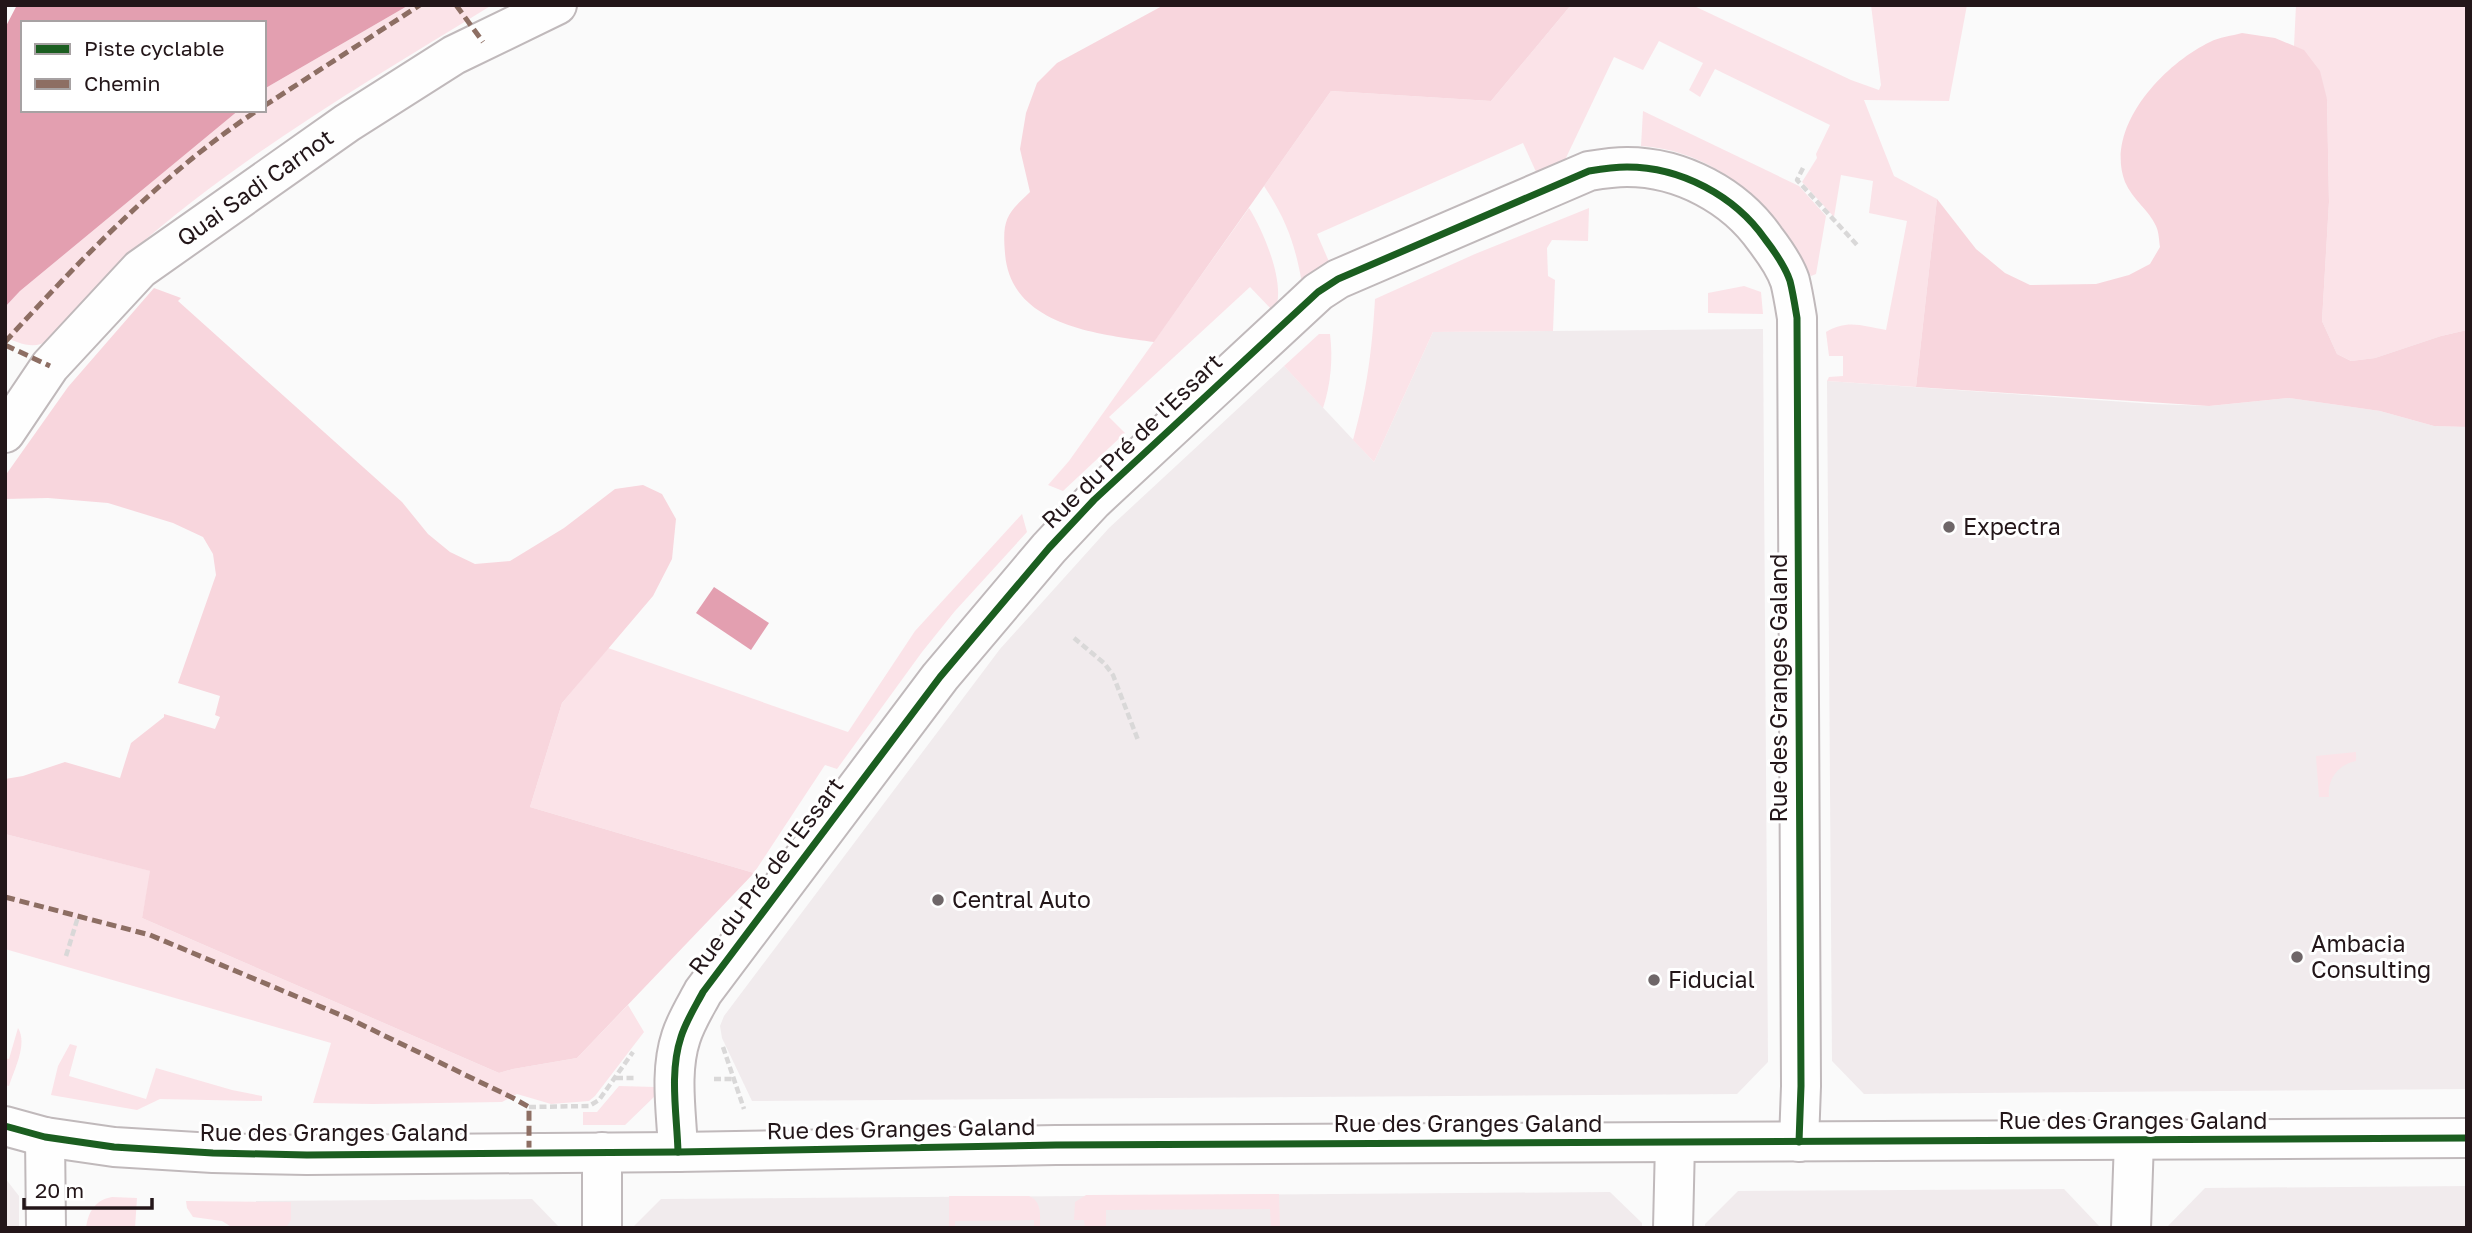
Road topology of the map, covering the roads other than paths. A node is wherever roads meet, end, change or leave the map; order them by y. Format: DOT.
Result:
graph roads {
  1 [pos="557,5"];
  2 [pos="1797,318"];
  3 [pos="5,433"];
  4 [pos="5,1126"];
  5 [pos="45,1137"];
  6 [pos="2467,1138"];
  7 [pos="2134,1140"];
  8 [pos="1799,1142"];
  9 [pos="1675,1143"];
  10 [pos="602,1152"];
  11 [pos="678,1152"];
  12 [pos="46,1228"];
  13 [pos="602,1228"];
  14 [pos="1673,1228"];
  15 [pos="2131,1228"];
  1 -- 3 [label="street, Quai Sadi Carnot"];
  2 -- 8 [label="street, Rue des Granges Galand"];
  2 -- 11 [label="street, Rue du Pré de l'Essart"];
  4 -- 5 [label="street, Rue des Granges Galand"];
  5 -- 10 [label="street, Rue des Granges Galand"];
  5 -- 12 [label="street"];
  6 -- 7 [label="street, Rue des Granges Galand"];
  7 -- 8 [label="street, Rue des Granges Galand"];
  7 -- 15 [label="street"];
  8 -- 9 [label="street, Rue des Granges Galand"];
  9 -- 11 [label="street, Rue des Granges Galand"];
  9 -- 14 [label="street"];
  10 -- 11 [label="street, Rue des Granges Galand"];
  10 -- 13 [label="street"];
}
